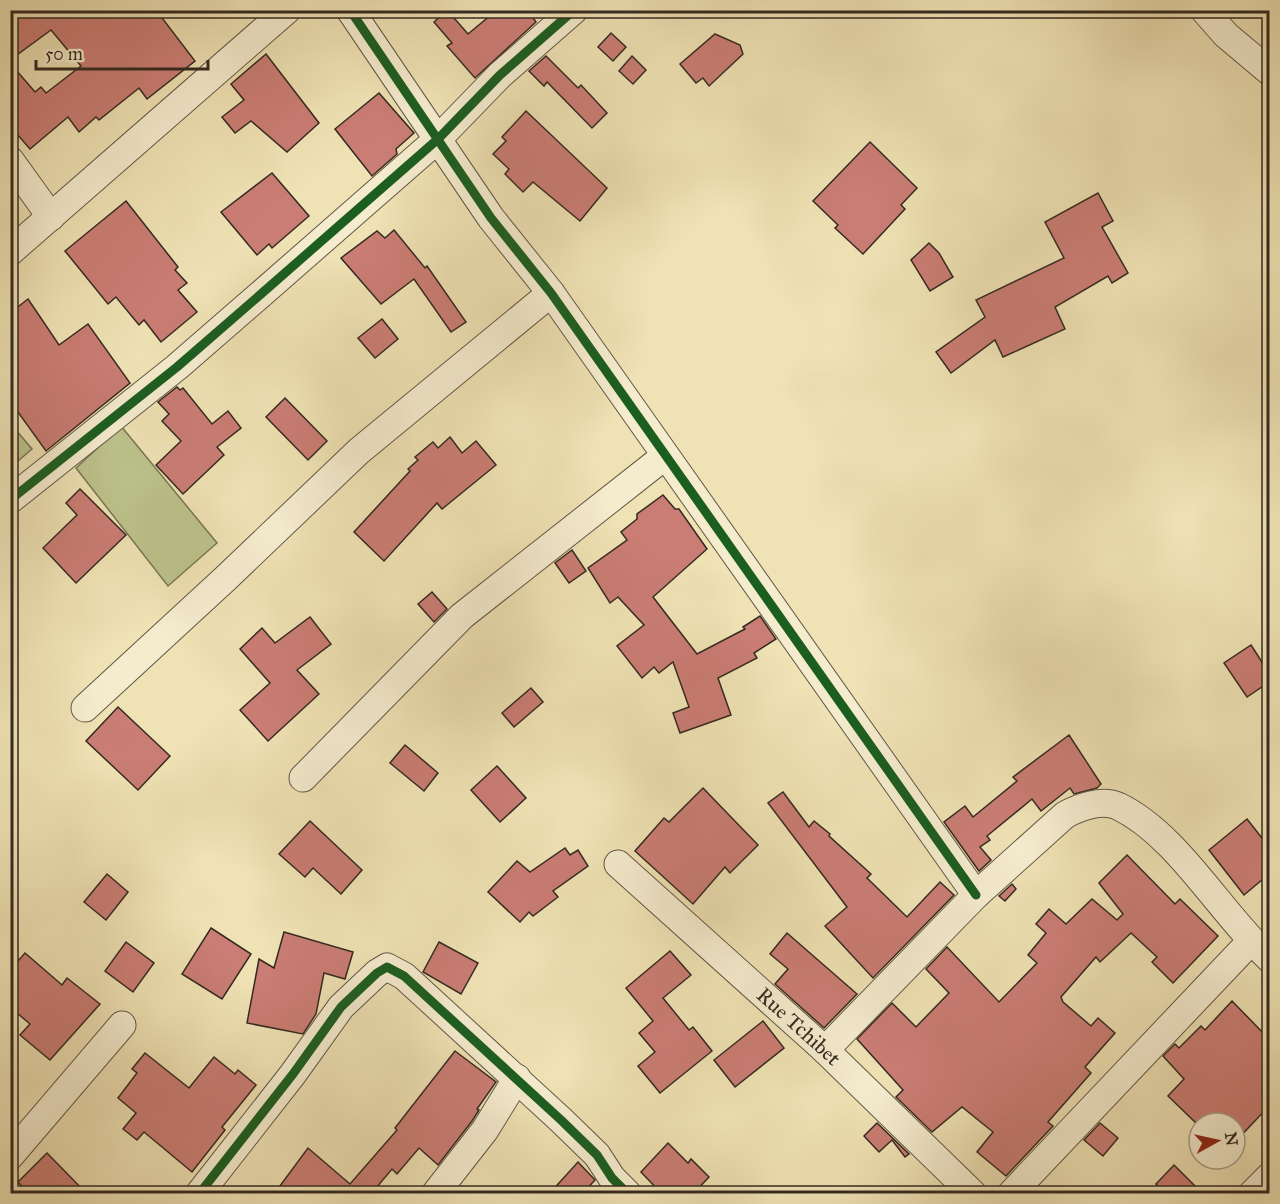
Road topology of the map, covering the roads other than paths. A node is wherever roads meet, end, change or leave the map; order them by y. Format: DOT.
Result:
graph roads {
  1 [pos="287,10"];
  2 [pos="350,10"];
  3 [pos="1204,10"];
  4 [pos="557,16"];
  5 [pos="1269,72"];
  6 [pos="438,139"];
  7 [pos="10,160"];
  8 [pos="51,217"];
  9 [pos="10,252"];
  10 [pos="551,293"];
  11 [pos="665,456"];
  12 [pos="10,500"];
  13 [pos="84,708"];
  14 [pos="303,778"];
  15 [pos="618,864"];
  16 [pos="976,895"];
  17 [pos="1260,950"];
  18 [pos="122,1025"];
  19 [pos="825,1050"];
  20 [pos="517,1078"];
  21 [pos="10,1156"];
  22 [pos="1269,1176"];
  23 [pos="611,1188"];
  24 [pos="199,1194"];
  25 [pos="435,1194"];
  26 [pos="973,1194"];
  27 [pos="1011,1194"];
  28 [pos="1252,1194"];
  1 -- 8 [label="street"];
  2 -- 6 [label="street"];
  3 -- 5 [label="street"];
  4 -- 6 [label="street"];
  6 -- 10 [label="street"];
  6 -- 12 [label="street"];
  7 -- 8 [label="street"];
  8 -- 9 [label="street"];
  10 -- 11 [label="street"];
  10 -- 13 [label="street"];
  11 -- 14 [label="street"];
  11 -- 16 [label="street"];
  15 -- 19 [label="street, Rue Tchibet"];
  16 -- 17 [label="street"];
  16 -- 19 [label="street"];
  17 -- 27 [label="street"];
  18 -- 21 [label="street"];
  19 -- 26 [label="street, Rue Tchibet"];
  20 -- 23 [label="street"];
  20 -- 24 [label="street"];
  20 -- 25 [label="street"];
  22 -- 28 [label="street"];
}
